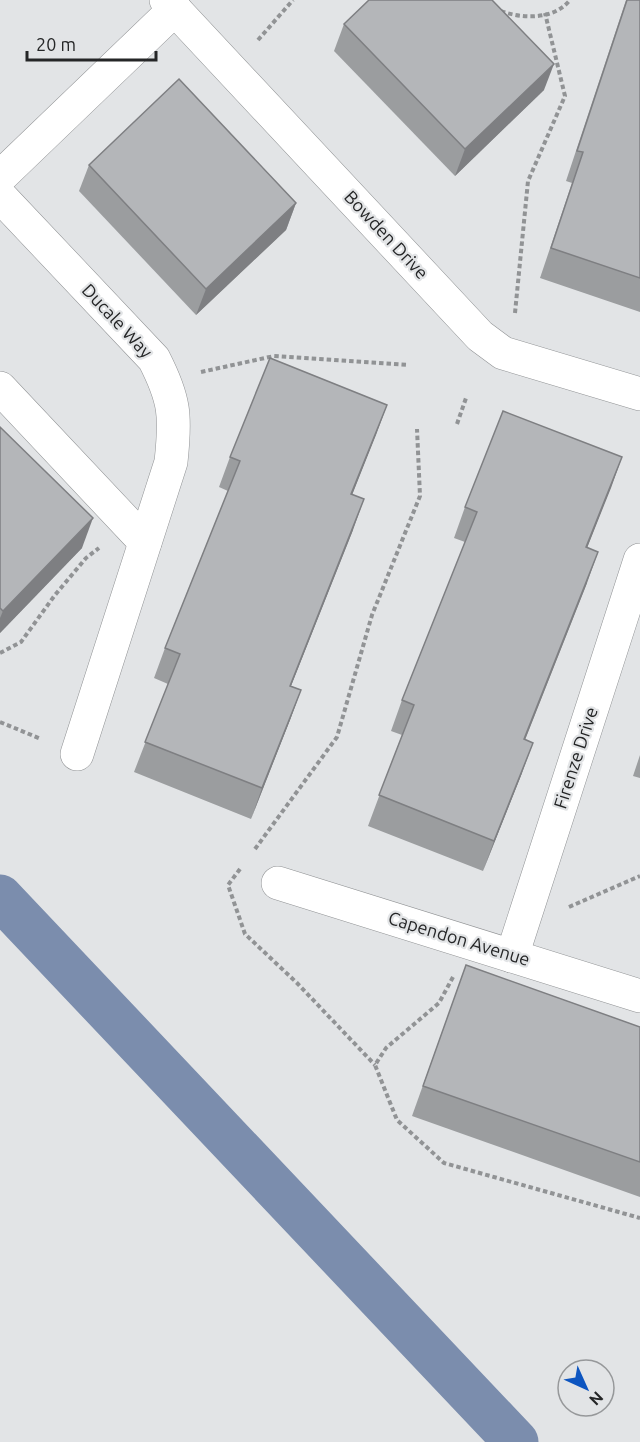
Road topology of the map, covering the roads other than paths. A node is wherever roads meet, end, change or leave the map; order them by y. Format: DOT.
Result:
graph roads {
  1 [pos="171,5"];
  2 [pos="0,177"];
  3 [pos="0,196"];
  4 [pos="0,388"];
  5 [pos="640,394"];
  6 [pos="137,532"];
  7 [pos="640,560"];
  8 [pos="77,754"];
  9 [pos="278,883"];
  10 [pos="512,956"];
  11 [pos="640,996"];
  1 -- 2 [label="street, Bowden Drive"];
  1 -- 5 [label="street, Bowden Drive"];
  3 -- 6 [label="street, Ducale Way"];
  4 -- 6 [label="street"];
  6 -- 8 [label="street, Ducale Way"];
  7 -- 10 [label="street, Firenze Drive"];
  9 -- 10 [label="street, Capendon Avenue"];
  10 -- 11 [label="street, Capendon Avenue"];
}
